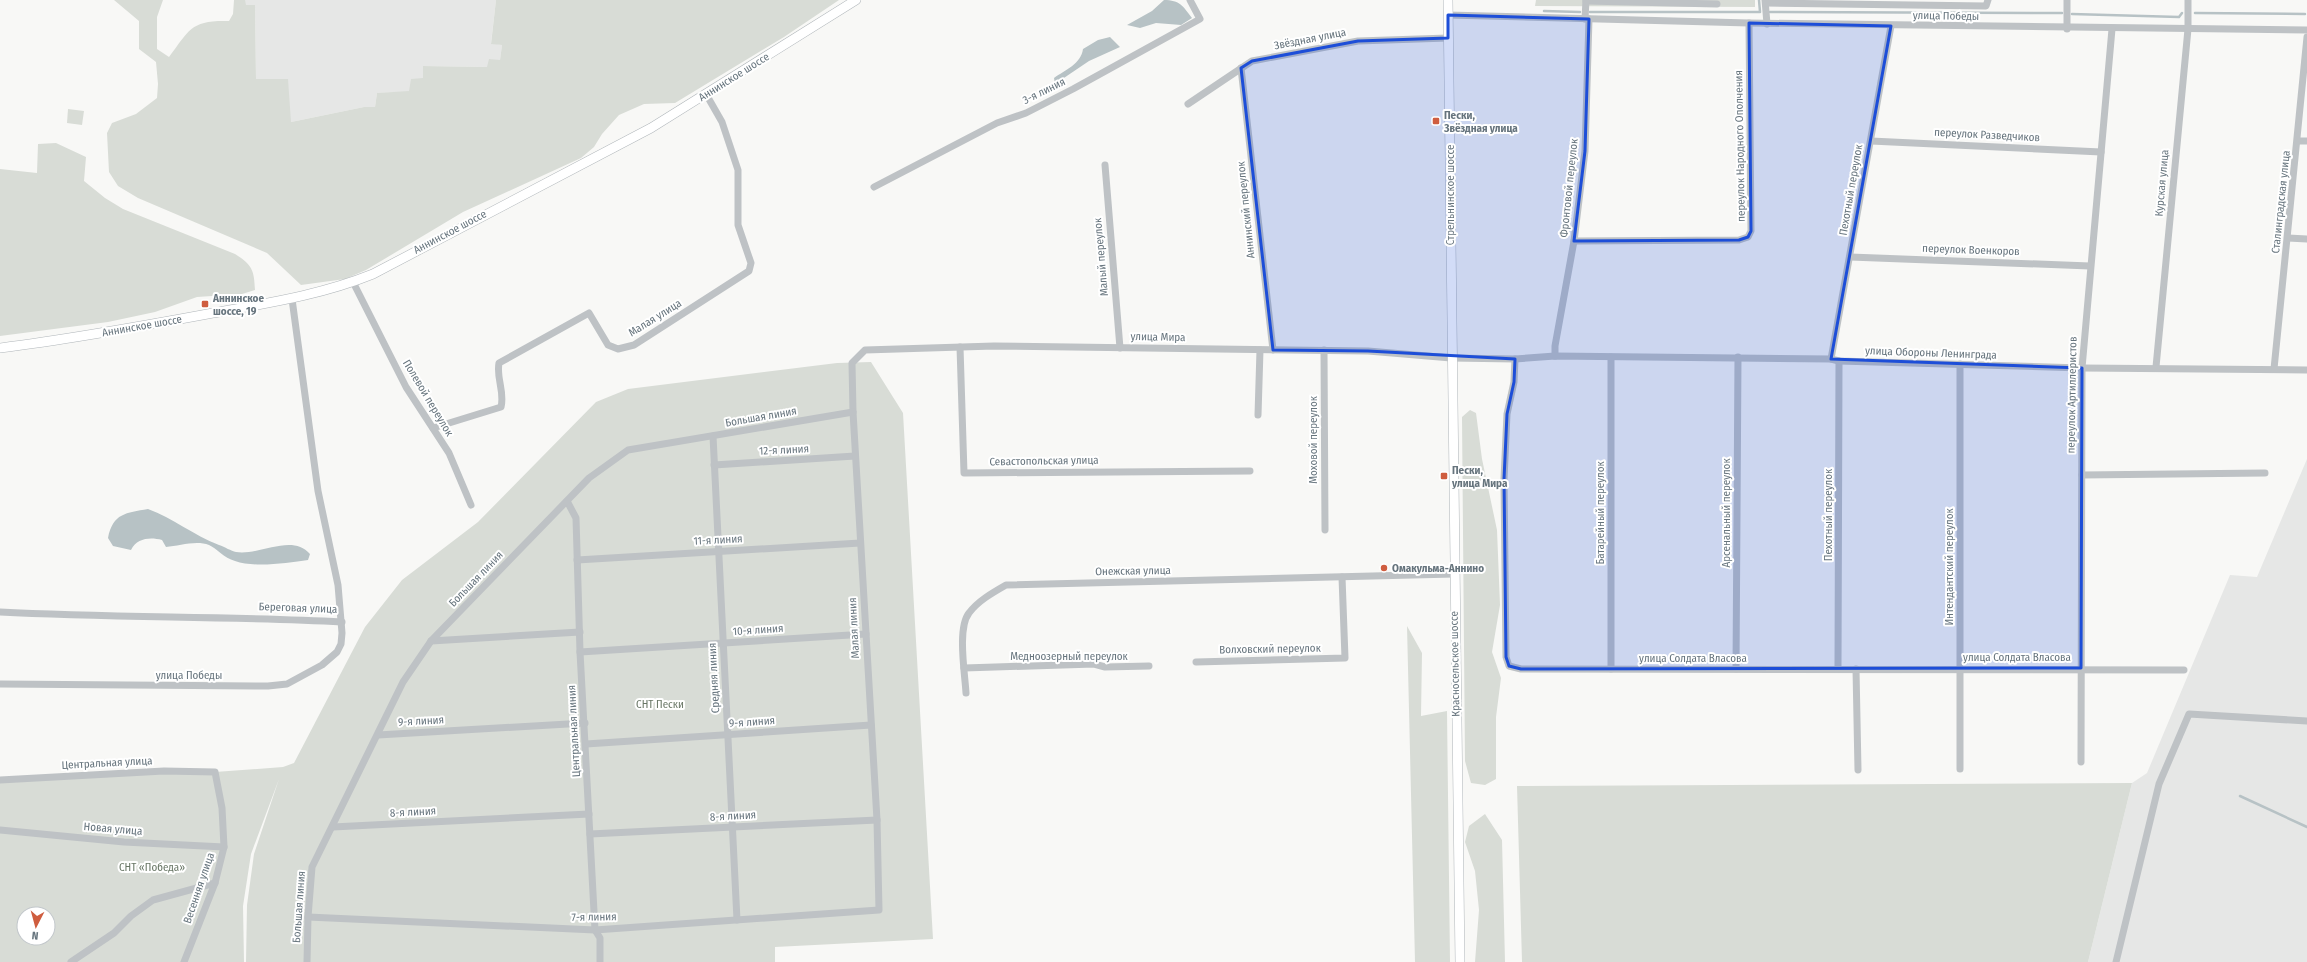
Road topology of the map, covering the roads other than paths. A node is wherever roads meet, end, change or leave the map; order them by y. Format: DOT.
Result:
graph roads {
  1 [pos="856,0"];
  2 [pos="1190,0"];
  3 [pos="1448,0"];
  4 [pos="2067,0"];
  5 [pos="2188,0"];
  6 [pos="1586,1"];
  7 [pos="1766,2"];
  8 [pos="1987,3"];
  9 [pos="1717,4"];
  10 [pos="1448,15"];
  11 [pos="1587,19"];
  12 [pos="1749,23"];
  13 [pos="1767,24"];
  14 [pos="1891,26"];
  15 [pos="2067,29"];
  16 [pos="2112,29"];
  17 [pos="2188,29"];
  18 [pos="2307,30"];
  19 [pos="2307,37"];
  20 [pos="1448,38"];
  21 [pos="1241,68"];
  22 [pos="706,94"];
  23 [pos="1188,104"];
  24 [pos="1871,140"];
  25 [pos="2298,141"];
  26 [pos="2307,141"];
  27 [pos="2101,152"];
  28 [pos="1105,165"];
  29 [pos="874,187"];
  30 [pos="2288,238"];
  31 [pos="2307,239"];
  32 [pos="1574,241"];
  33 [pos="1850,257"];
  34 [pos="2090,266"];
  35 [pos="353,282"];
  36 [pos="292,299"];
  37 [pos="0,348"];
  38 [pos="960,348"];
  39 [pos="1120,348"];
  40 [pos="865,350"];
  41 [pos="1260,350"];
  42 [pos="1273,350"];
  43 [pos="1324,350"];
  44 [pos="1554,356"];
  45 [pos="1611,357"];
  46 [pos="1738,358"];
  47 [pos="1831,359"];
  48 [pos="1515,360"];
  49 [pos="1839,361"];
  50 [pos="1451,362"];
  51 [pos="1960,364"];
  52 [pos="2156,367"];
  53 [pos="2082,368"];
  54 [pos="2274,369"];
  55 [pos="2307,370"];
  56 [pos="853,412"];
  57 [pos="1258,415"];
  58 [pos="433,428"];
  59 [pos="713,436"];
  60 [pos="855,456"];
  61 [pos="714,465"];
  62 [pos="1250,471"];
  63 [pos="2265,474"];
  64 [pos="2082,475"];
  65 [pos="567,501"];
  66 [pos="471,505"];
  67 [pos="1325,530"];
  68 [pos="860,543"];
  69 [pos="718,551"];
  70 [pos="577,560"];
  71 [pos="1454,574"];
  72 [pos="1342,577"];
  73 [pos="0,612"];
  74 [pos="342,622"];
  75 [pos="580,632"];
  76 [pos="866,634"];
  77 [pos="431,641"];
  78 [pos="723,643"];
  79 [pos="580,652"];
  80 [pos="1196,662"];
  81 [pos="1149,666"];
  82 [pos="964,668"];
  83 [pos="1960,668"];
  84 [pos="2081,668"];
  85 [pos="1611,669"];
  86 [pos="1736,669"];
  87 [pos="1838,669"];
  88 [pos="1856,669"];
  89 [pos="2184,670"];
  90 [pos="0,684"];
  91 [pos="966,693"];
  92 [pos="2307,721"];
  93 [pos="585,723"];
  94 [pos="871,725"];
  95 [pos="378,735"];
  96 [pos="728,735"];
  97 [pos="586,744"];
  98 [pos="2081,762"];
  99 [pos="1960,769"];
  100 [pos="1858,770"];
  101 [pos="215,772"];
  102 [pos="0,780"];
  103 [pos="589,814"];
  104 [pos="876,820"];
  105 [pos="333,827"];
  106 [pos="732,827"];
  107 [pos="0,830"];
  108 [pos="590,834"];
  109 [pos="224,847"];
  110 [pos="214,883"];
  111 [pos="879,910"];
  112 [pos="308,917"];
  113 [pos="737,920"];
  114 [pos="595,930"];
  115 [pos="71,962"];
  116 [pos="184,962"];
  117 [pos="307,962"];
  118 [pos="600,962"];
  119 [pos="1460,962"];
  120 [pos="2116,962"];
  1 -- 22 [label="main road, Аннинское шоссе"];
  2 -- 29 [label="street, 3-я линия"];
  3 -- 10 [label="main road, Стрельнинское шоссе"];
  4 -- 15 [label="street"];
  5 -- 17 [label="street, Курская улица"];
  6 -- 9 [label="street"];
  6 -- 11 [label="street"];
  7 -- 8 [label="street"];
  7 -- 13 [label="street"];
  10 -- 11 [label="street, улица Победы"];
  10 -- 20 [label="main road, Стрельнинское шоссе"];
  11 -- 12 [label="street, улица Победы"];
  11 -- 32 [label="street, Фронтовой переулок"];
  12 -- 13 [label="street, улица Победы"];
  12 -- 32 [label="street, переулок Народного Ополчения"];
  13 -- 14 [label="street, улица Победы"];
  14 -- 15 [label="street, улица Победы"];
  14 -- 24 [label="street, Пехотный переулок"];
  15 -- 16 [label="street, улица Победы"];
  16 -- 17 [label="street, улица Победы"];
  16 -- 27 [label="street, переулок Артиллеристов"];
  17 -- 18 [label="street, улица Победы"];
  17 -- 52 [label="street, Курская улица"];
  19 -- 25 [label="street, Сталинградская улица"];
  20 -- 21 [label="street, Звёздная улица"];
  20 -- 50 [label="main road, Стрельнинское шоссе"];
  21 -- 23 [label="street, Звёздная улица"];
  21 -- 42 [label="street, Аннинский переулок"];
  22 -- 35 [label="main road, Аннинское шоссе"];
  22 -- 58 [label="street, Малая улица"];
  24 -- 27 [label="street, переулок Разведчиков"];
  24 -- 33 [label="street, Пехотный переулок"];
  25 -- 26 [label="street"];
  25 -- 30 [label="street, Сталинградская улица"];
  27 -- 34 [label="street, переулок Артиллеристов"];
  28 -- 39 [label="street, Малый переулок"];
  30 -- 31 [label="street"];
  30 -- 54 [label="street, Сталинградская улица"];
  32 -- 44 [label="street, Фронтовой переулок"];
  33 -- 34 [label="street, переулок Военкоров"];
  33 -- 47 [label="street, Пехотный переулок"];
  34 -- 53 [label="street, переулок Артиллеристов"];
  35 -- 36 [label="main road, Аннинское шоссе"];
  35 -- 58 [label="street, Полевой переулок"];
  36 -- 37 [label="main road, Аннинское шоссе"];
  36 -- 74 [label="street, Береговая улица"];
  38 -- 39 [label="street, улица Мира"];
  38 -- 40 [label="street, улица Мира"];
  38 -- 62 [label="street, Севастопольская улица"];
  39 -- 41 [label="street, улица Мира"];
  40 -- 56 [label="street, Малая линия"];
  41 -- 42 [label="street, улица Мира"];
  41 -- 57 [label="street"];
  42 -- 43 [label="street, улица Мира"];
  43 -- 50 [label="street, улица Мира"];
  43 -- 67 [label="street, Моховой переулок"];
  44 -- 45 [label="street, улица Обороны Ленинграда"];
  44 -- 48 [label="street, улица Обороны Ленинграда"];
  45 -- 46 [label="street, улица Обороны Ленинграда"];
  45 -- 85 [label="street, Батарейный переулок"];
  46 -- 47 [label="street, улица Обороны Ленинграда"];
  46 -- 86 [label="street, Арсенальный переулок"];
  47 -- 49 [label="street, улица Обороны Ленинграда"];
  48 -- 50 [label="street, улица Мира"];
  48 -- 85 [label="street, улица Солдата Власова"];
  49 -- 51 [label="street, улица Обороны Ленинграда"];
  49 -- 87 [label="street, Пехотный переулок"];
  50 -- 71 [label="main road, Красносельское шоссе"];
  51 -- 53 [label="street, улица Обороны Ленинграда"];
  51 -- 83 [label="street, Интендантский переулок"];
  52 -- 53 [label="street, улица Обороны Ленинграда"];
  52 -- 54 [label="street, улица Обороны Ленинграда"];
  53 -- 64 [label="street, переулок Артиллеристов"];
  54 -- 55 [label="street, улица Обороны Ленинграда"];
  56 -- 59 [label="street, Большая линия"];
  56 -- 60 [label="street, Малая линия"];
  58 -- 66 [label="street, Полевой переулок"];
  59 -- 61 [label="street, Средняя линия"];
  59 -- 65 [label="street, Большая линия"];
  60 -- 61 [label="street, 12-я линия"];
  60 -- 68 [label="street, Малая линия"];
  61 -- 69 [label="street, Средняя линия"];
  63 -- 64 [label="street"];
  64 -- 84 [label="street, переулок Артиллеристов"];
  65 -- 70 [label="street, Центральная линия"];
  65 -- 77 [label="street, Большая линия"];
  68 -- 69 [label="street, 11-я линия"];
  68 -- 76 [label="street, Малая линия"];
  69 -- 70 [label="street, 11-я линия"];
  69 -- 78 [label="street, Средняя линия"];
  70 -- 75 [label="street, Центральная линия"];
  71 -- 72 [label="street, Онежская улица"];
  71 -- 119 [label="main road, Красносельское шоссе"];
  72 -- 80 [label="street, Волховский переулок"];
  72 -- 82 [label="street, Онежская улица"];
  73 -- 74 [label="street, Береговая улица"];
  74 -- 90 [label="street, улица Победы"];
  75 -- 77 [label="street"];
  75 -- 79 [label="street, Центральная линия"];
  76 -- 78 [label="street, 10-я линия"];
  76 -- 94 [label="street, Малая линия"];
  77 -- 95 [label="street, Большая линия"];
  78 -- 79 [label="street, 10-я линия"];
  78 -- 96 [label="street, Средняя линия"];
  79 -- 93 [label="street, Центральная линия"];
  81 -- 82 [label="street, Медноозерный переулок"];
  82 -- 91 [label="street, Онежская улица"];
  83 -- 84 [label="street, улица Солдата Власова"];
  83 -- 88 [label="street, улица Солдата Власова"];
  83 -- 99 [label="street, Интендантский переулок"];
  84 -- 89 [label="street, улица Солдата Власова"];
  84 -- 98 [label="street, переулок Артиллеристов"];
  85 -- 86 [label="street, улица Солдата Власова"];
  86 -- 87 [label="street, улица Солдата Власова"];
  87 -- 88 [label="street, улица Солдата Власова"];
  88 -- 100 [label="street"];
  92 -- 120 [label="street"];
  93 -- 95 [label="street, 9-я линия"];
  93 -- 97 [label="street, Центральная линия"];
  94 -- 96 [label="street, 9-я линия"];
  94 -- 104 [label="street, Малая линия"];
  95 -- 105 [label="street, Большая линия"];
  96 -- 97 [label="street, 9-я линия"];
  96 -- 106 [label="street, Средняя линия"];
  97 -- 103 [label="street, Центральная линия"];
  101 -- 102 [label="street, Центральная улица"];
  101 -- 109 [label="street, Весенняя улица"];
  103 -- 105 [label="street, 8-я линия"];
  103 -- 108 [label="street, Центральная линия"];
  104 -- 106 [label="street, 8-я линия"];
  104 -- 111 [label="street, Малая линия"];
  105 -- 112 [label="street, Большая линия"];
  106 -- 108 [label="street, 8-я линия"];
  106 -- 113 [label="street, Средняя линия"];
  107 -- 109 [label="street, Новая улица"];
  108 -- 114 [label="street, Центральная линия"];
  109 -- 110 [label="street, Весенняя улица"];
  110 -- 115 [label="street"];
  110 -- 116 [label="street, Весенняя улица"];
  111 -- 113 [label="street, 7-я линия"];
  112 -- 114 [label="street, 7-я линия"];
  112 -- 117 [label="street, Большая линия"];
  113 -- 114 [label="street, 7-я линия"];
  114 -- 118 [label="street, Центральная линия"];
}
